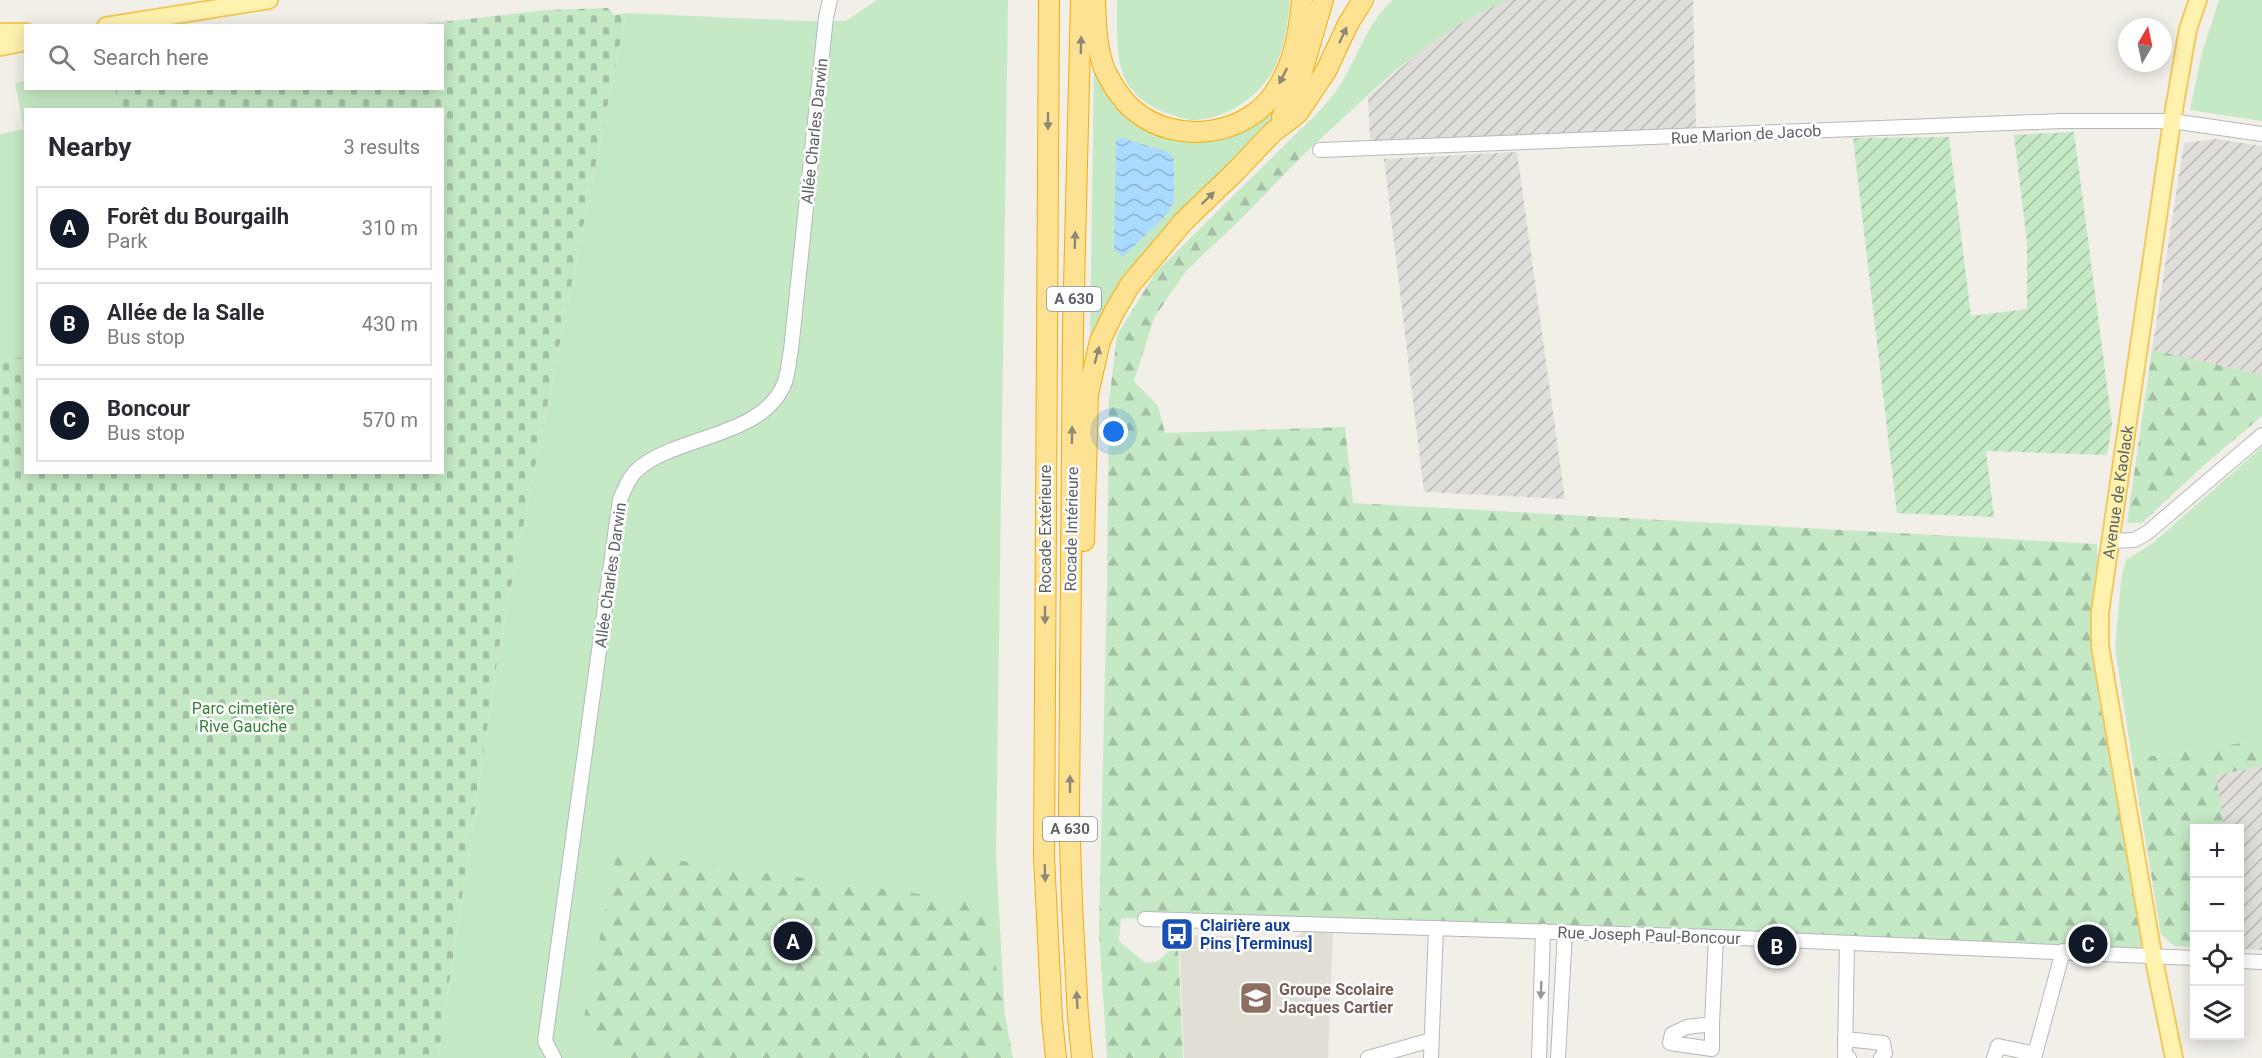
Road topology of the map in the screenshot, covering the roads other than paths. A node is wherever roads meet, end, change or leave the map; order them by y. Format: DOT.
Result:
graph roads {
  1 [pos="269,0"];
  2 [pos="1049,0"];
  3 [pos="1081,0"];
  4 [pos="1095,0"];
  5 [pos="1302,0"];
  6 [pos="1323,0"];
  7 [pos="1363,0"];
  8 [pos="2188,0"];
  9 [pos="2198,0"];
  10 [pos="828,1"];
  11 [pos="119,24"];
  12 [pos="2188,29"];
  13 [pos="0,32"];
  14 [pos="24,32"];
  15 [pos="24,42"];
  16 [pos="0,47"];
  17 [pos="2172,121"];
  18 [pos="1273,132"];
  19 [pos="2262,134"];
  20 [pos="1320,150"];
  21 [pos="2262,435"];
  22 [pos="2111,541"];
  23 [pos="1070,599"];
  24 [pos="1145,919"];
  25 [pos="1436,928"];
  26 [pos="1544,931"];
  27 [pos="1565,932"];
  28 [pos="1716,937"];
  29 [pos="1847,943"];
  30 [pos="2063,951"];
  31 [pos="2153,955"];
  32 [pos="2190,958"];
  33 [pos="2244,961"];
  34 [pos="2262,962"];
  35 [pos="1712,1024"];
  36 [pos="1845,1039"];
  37 [pos="1431,1041"];
  38 [pos="2034,1056"];
  39 [pos="554,1058"];
  40 [pos="1056,1058"];
  41 [pos="1082,1058"];
  42 [pos="1368,1058"];
  43 [pos="1431,1058"];
  44 [pos="1539,1058"];
  45 [pos="1558,1058"];
  46 [pos="1849,1058"];
  47 [pos="1881,1058"];
  48 [pos="1994,1058"];
  49 [pos="2174,1058"];
  1 -- 11 [label="main road"];
  2 -- 40 [label="highway, Rocade Extérieure / A 630, one-way"];
  23 -- 3 [label="highway, Rocade Intérieure / A 630, one-way"];
  5 -- 4 [label="highway, one-way"];
  6 -- 18 [label="highway"];
  18 -- 7 [label="highway, one-way"];
  8 -- 12 [label="main road, Avenue de Kaolack"];
  9 -- 12 [label="main road, Avenue de Kaolack"];
  10 -- 39 [label="street, Allée Charles Darwin"];
  12 -- 17 [label="main road, Avenue de Kaolack"];
  13 -- 14 [label="main road"];
  15 -- 16 [label="main road"];
  17 -- 19 [label="street, Rue Marion de Jacob"];
  17 -- 20 [label="street, Rue Marion de Jacob"];
  17 -- 22 [label="main road, Avenue de Kaolack"];
  23 -- 18 [label="highway, one-way"];
  21 -- 22 [label="street"];
  22 -- 31 [label="main road, Avenue de Kaolack"];
  41 -- 23 [label="highway, Rocade Intérieure / A 630, one-way"];
  24 -- 25 [label="street, Rue Joseph Paul-Boncour"];
  25 -- 26 [label="street, Rue Joseph Paul-Boncour"];
  25 -- 37 [label="street"];
  26 -- 27 [label="street, Rue Joseph Paul-Boncour"];
  26 -- 44 [label="street, one-way"];
  27 -- 28 [label="street, Rue Joseph Paul-Boncour"];
  27 -- 45 [label="street"];
  28 -- 29 [label="street, Rue Joseph Paul-Boncour"];
  28 -- 35 [label="street"];
  29 -- 30 [label="street, Rue Joseph Paul-Boncour"];
  29 -- 36 [label="street"];
  30 -- 31 [label="street, Rue Joseph Paul-Boncour"];
  30 -- 38 [label="street"];
  31 -- 32 [label="street, Rue Joseph Paul-Boncour"];
  31 -- 49 [label="main road, Avenue de Kaolack"];
  33 -- 34 [label="street"];
  36 -- 46 [label="street"];
  36 -- 47 [label="street"];
  37 -- 42 [label="street"];
  37 -- 43 [label="street"];
  38 -- 48 [label="street"];
}
